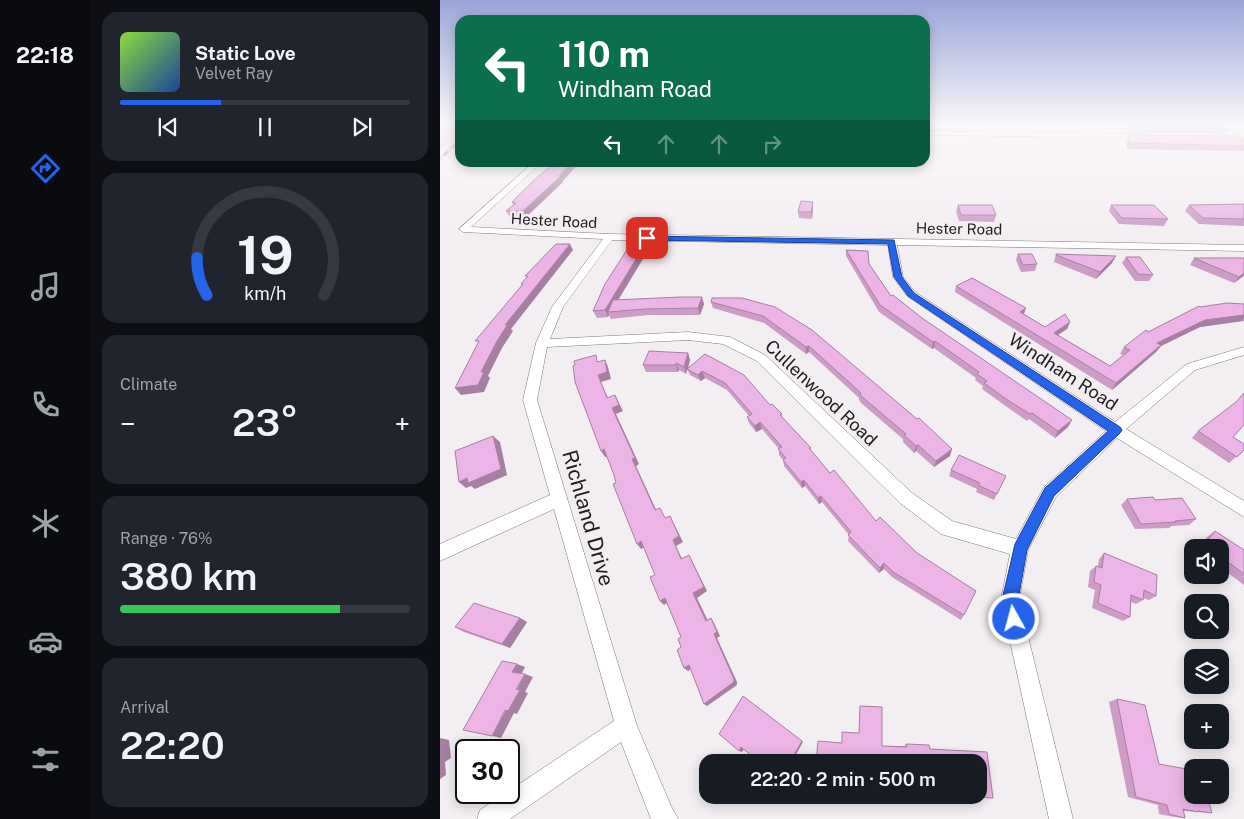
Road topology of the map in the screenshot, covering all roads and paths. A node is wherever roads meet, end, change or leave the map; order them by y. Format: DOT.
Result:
graph roads {
  1 [pos="533,167"];
  2 [pos="609,237"];
  3 [pos="892,242"];
  4 [pos="1244,248"];
  5 [pos="542,343"];
  6 [pos="1244,351"];
  7 [pos="1116,430"];
  8 [pos="558,499"];
  9 [pos="1244,510"];
  10 [pos="1020,549"];
  11 [pos="440,553"];
  12 [pos="626,726"];
  13 [pos="489,819"];
  14 [pos="666,819"];
  15 [pos="1061,819"];
  1 -- 2 [label="street, Hester Road"];
  2 -- 3 [label="street, Hester Road"];
  2 -- 5 [label="street, Richland Drive"];
  3 -- 4 [label="street, Hester Road"];
  3 -- 7 [label="street, Windham Road"];
  5 -- 8 [label="street, Richland Drive"];
  5 -- 10 [label="street, Cullenwood Road"];
  6 -- 7 [label="street"];
  7 -- 9 [label="street, Windham Road"];
  7 -- 10 [label="street"];
  8 -- 11 [label="street"];
  8 -- 12 [label="street, Richland Drive"];
  10 -- 15 [label="street"];
  12 -- 13 [label="street"];
  12 -- 14 [label="street, Richland Drive"];
}
